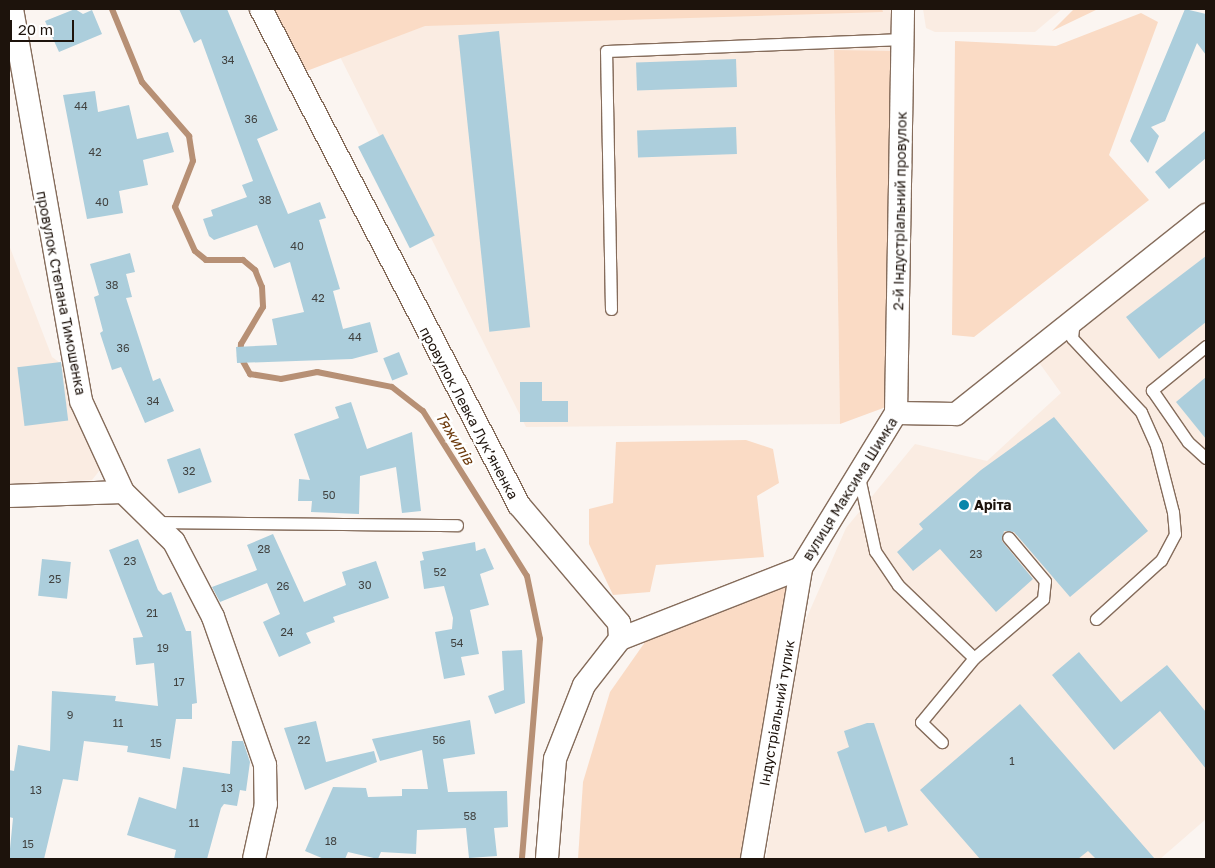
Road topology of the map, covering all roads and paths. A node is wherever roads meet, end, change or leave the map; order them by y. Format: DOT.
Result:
graph roads {
  1 [pos="12,9"];
  2 [pos="261,9"];
  3 [pos="903,9"];
  4 [pos="904,38"];
  5 [pos="1206,215"];
  6 [pos="611,309"];
  7 [pos="1074,321"];
  8 [pos="1206,346"];
  9 [pos="896,413"];
  10 [pos="1206,458"];
  11 [pos="858,475"];
  12 [pos="123,492"];
  13 [pos="9,496"];
  14 [pos="157,522"];
  15 [pos="457,525"];
  16 [pos="1008,537"];
  17 [pos="802,568"];
  18 [pos="1096,619"];
  19 [pos="620,639"];
  20 [pos="974,658"];
  21 [pos="942,742"];
  22 [pos="254,859"];
  23 [pos="548,859"];
  24 [pos="752,859"];
  1 -- 12 [label="street, провулок Степана Тимошенка"];
  2 -- 19 [label="street, провулок Левка Лукʼяненка"];
  3 -- 4 [label="street, 2-й Індустріальний провулок"];
  4 -- 6 [label="lane"];
  4 -- 9 [label="street, 2-й Індустріальний провулок"];
  5 -- 7 [label="street, вулиця Максима Шимка"];
  7 -- 9 [label="street, вулиця Максима Шимка"];
  7 -- 18 [label="lane"];
  8 -- 10 [label="lane"];
  9 -- 11 [label="street, вулиця Максима Шимка"];
  11 -- 17 [label="street, вулиця Максима Шимка"];
  11 -- 20 [label="lane"];
  12 -- 13 [label="street"];
  12 -- 14 [label="street, провулок Степана Тимошенка"];
  14 -- 15 [label="lane"];
  14 -- 22 [label="street, провулок Степана Тимошенка"];
  16 -- 20 [label="lane"];
  17 -- 19 [label="street, вулиця Максима Шимка"];
  17 -- 24 [label="street, Індустріальний тупик"];
  19 -- 23 [label="street"];
  20 -- 21 [label="lane"];
}
